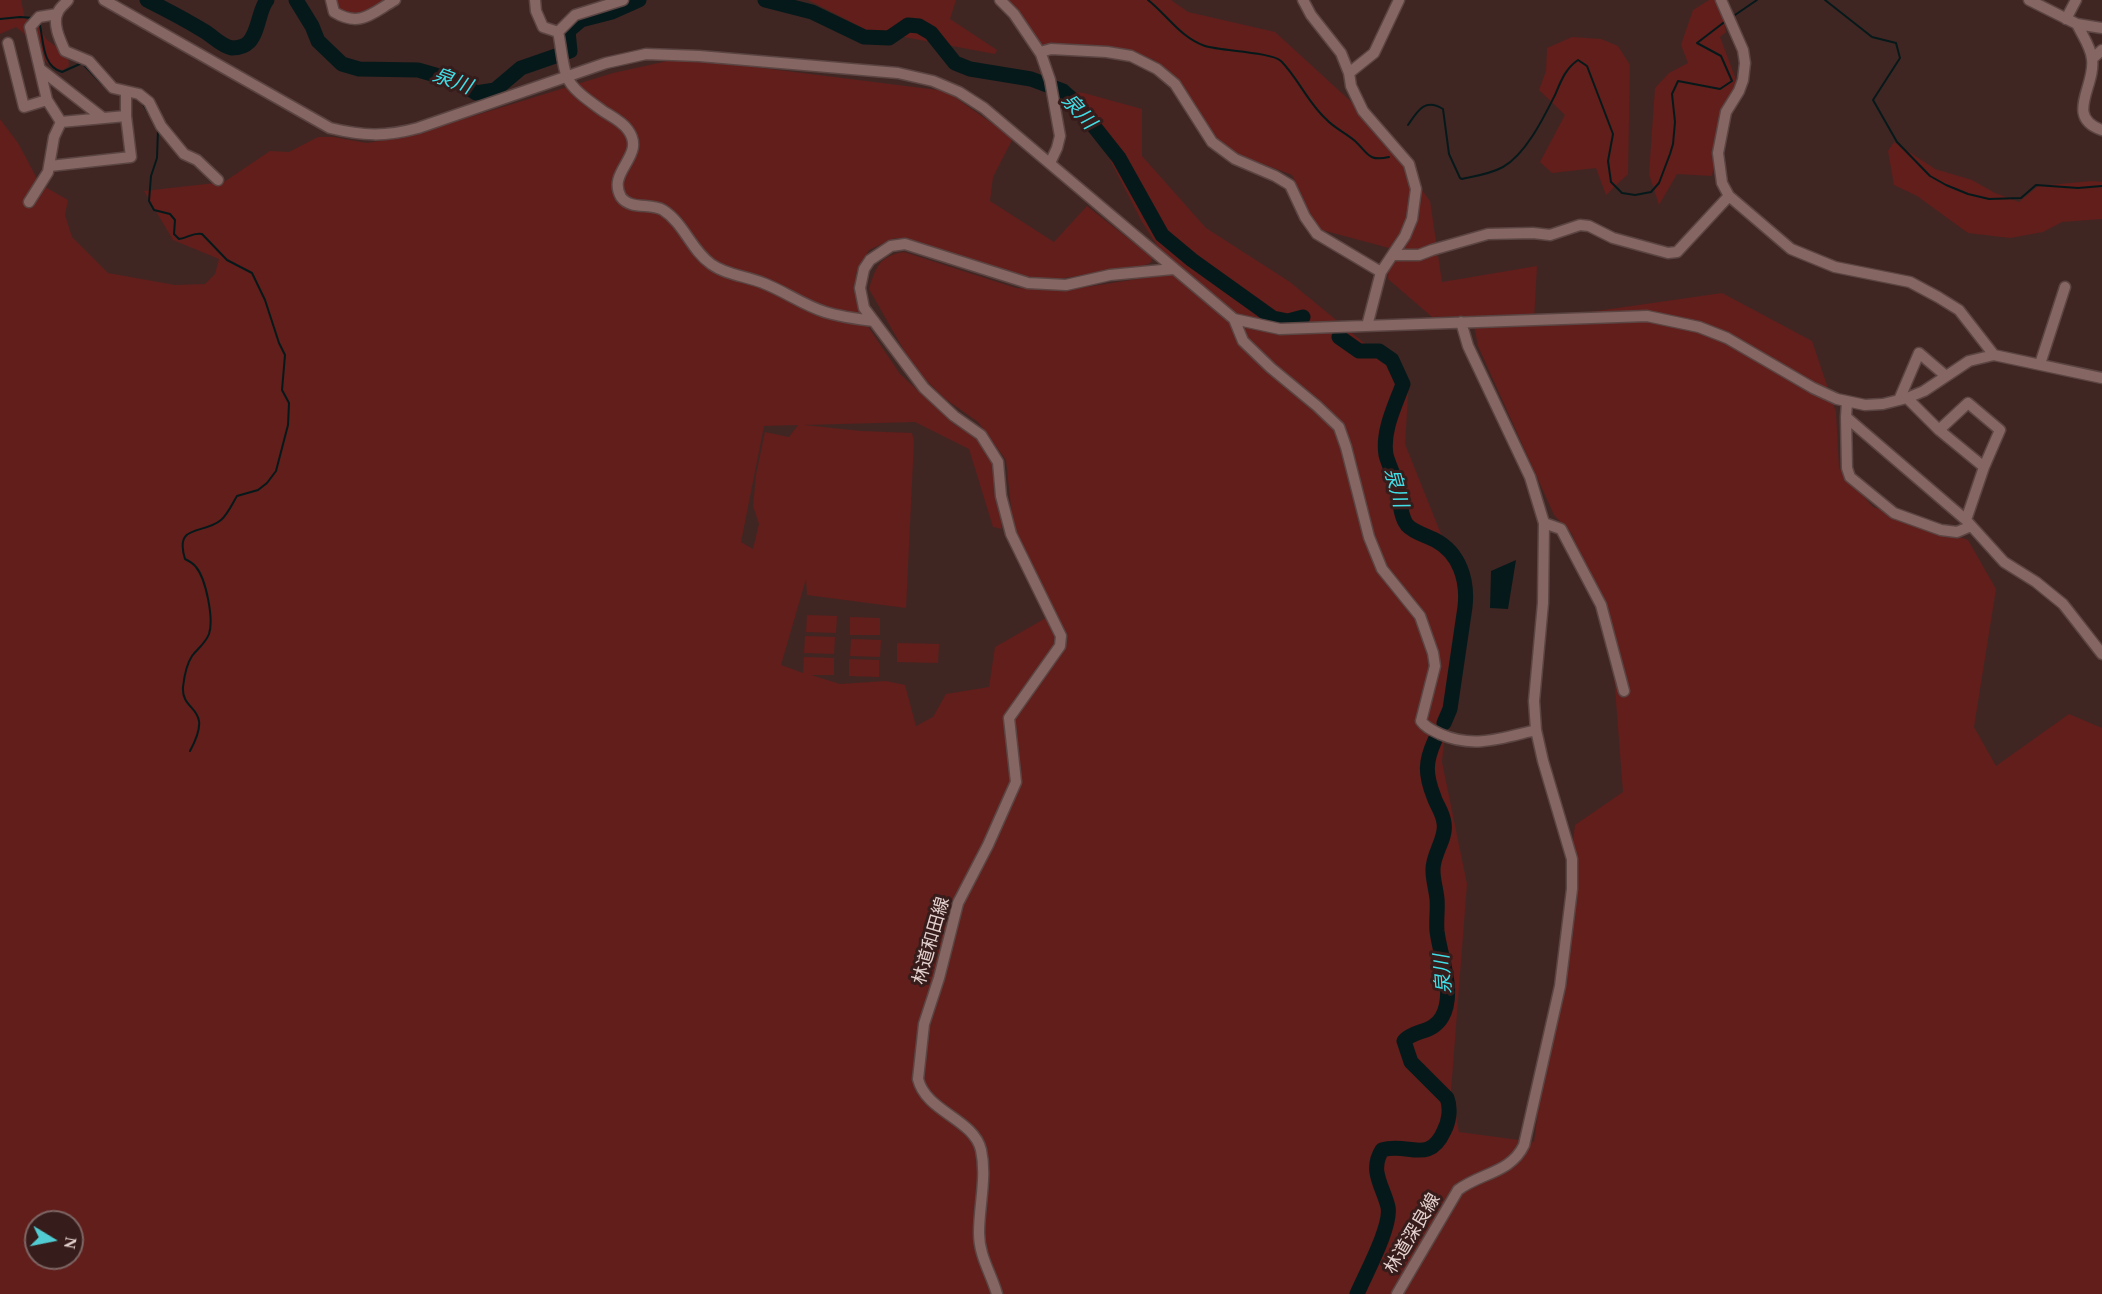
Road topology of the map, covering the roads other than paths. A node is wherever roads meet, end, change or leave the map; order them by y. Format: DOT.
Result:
graph roads {
  1 [pos="104,0"];
  2 [pos="331,0"];
  3 [pos="395,0"];
  4 [pos="535,0"];
  5 [pos="623,0"];
  6 [pos="1000,0"];
  7 [pos="1303,0"];
  8 [pos="1399,0"];
  9 [pos="1721,0"];
  10 [pos="2029,0"];
  11 [pos="2076,0"];
  12 [pos="67,1"];
  13 [pos="57,14"];
  14 [pos="2066,19"];
  15 [pos="2078,24"];
  16 [pos="2102,28"];
  17 [pos="558,32"];
  18 [pos="8,43"];
  19 [pos="2102,50"];
  20 [pos="1041,54"];
  21 [pos="2092,59"];
  22 [pos="40,69"];
  23 [pos="1349,73"];
  24 [pos="567,77"];
  25 [pos="126,94"];
  26 [pos="47,100"];
  27 [pos="126,116"];
  28 [pos="103,118"];
  29 [pos="61,122"];
  30 [pos="2102,130"];
  31 [pos="1050,163"];
  32 [pos="50,166"];
  33 [pos="219,180"];
  34 [pos="1729,196"];
  35 [pos="29,202"];
  36 [pos="1394,255"];
  37 [pos="1173,269"];
  38 [pos="1381,272"];
  39 [pos="2065,287"];
  40 [pos="1234,319"];
  41 [pos="874,321"];
  42 [pos="1461,322"];
  43 [pos="1368,326"];
  44 [pos="1994,355"];
  45 [pos="2040,364"];
  46 [pos="1946,376"];
  47 [pos="2102,378"];
  48 [pos="1903,399"];
  49 [pos="1847,402"];
  50 [pos="1846,417"];
  51 [pos="1939,430"];
  52 [pos="1984,467"];
  53 [pos="1968,523"];
  54 [pos="1544,524"];
  55 [pos="2102,654"];
  56 [pos="1624,691"];
  57 [pos="1536,730"];
  58 [pos="997,1294"];
  59 [pos="1396,1294"];
  1 -- 24 [label="street"];
  2 -- 3 [label="street"];
  4 -- 17 [label="street"];
  5 -- 17 [label="street"];
  6 -- 20 [label="street"];
  7 -- 23 [label="street"];
  8 -- 23 [label="street"];
  9 -- 34 [label="street"];
  10 -- 14 [label="street"];
  11 -- 14 [label="street"];
  12 -- 13 [label="street"];
  13 -- 22 [label="street"];
  13 -- 25 [label="street"];
  14 -- 15 [label="street"];
  15 -- 16 [label="street"];
  15 -- 21 [label="street"];
  17 -- 24 [label="street"];
  18 -- 26 [label="street"];
  19 -- 21 [label="street"];
  20 -- 31 [label="street"];
  20 -- 38 [label="street"];
  21 -- 30 [label="street"];
  22 -- 26 [label="street"];
  22 -- 28 [label="street"];
  23 -- 36 [label="street"];
  24 -- 31 [label="street"];
  24 -- 41 [label="street"];
  25 -- 27 [label="street"];
  25 -- 33 [label="street"];
  26 -- 29 [label="street"];
  27 -- 28 [label="street"];
  27 -- 32 [label="street"];
  28 -- 29 [label="street"];
  29 -- 32 [label="street"];
  31 -- 37 [label="street"];
  32 -- 35 [label="street"];
  34 -- 36 [label="street"];
  34 -- 44 [label="street"];
  36 -- 38 [label="street"];
  37 -- 40 [label="street"];
  37 -- 41 [label="street, 林道和田線"];
  38 -- 43 [label="street"];
  39 -- 45 [label="street"];
  40 -- 43 [label="street"];
  40 -- 57 [label="street"];
  41 -- 58 [label="street, 林道和田線"];
  42 -- 43 [label="street"];
  42 -- 49 [label="street"];
  42 -- 54 [label="street"];
  44 -- 45 [label="street"];
  44 -- 46 [label="street"];
  45 -- 47 [label="street"];
  46 -- 48 [label="street"];
  46 -- 48 [label="street"];
  48 -- 49 [label="street"];
  48 -- 51 [label="street"];
  49 -- 50 [label="street"];
  50 -- 53 [label="street"];
  50 -- 53 [label="street"];
  51 -- 52 [label="street"];
  51 -- 52 [label="street"];
  52 -- 53 [label="street"];
  53 -- 55 [label="street"];
  54 -- 56 [label="street"];
  54 -- 57 [label="street"];
  57 -- 59 [label="street, 林道深良線"];
}
